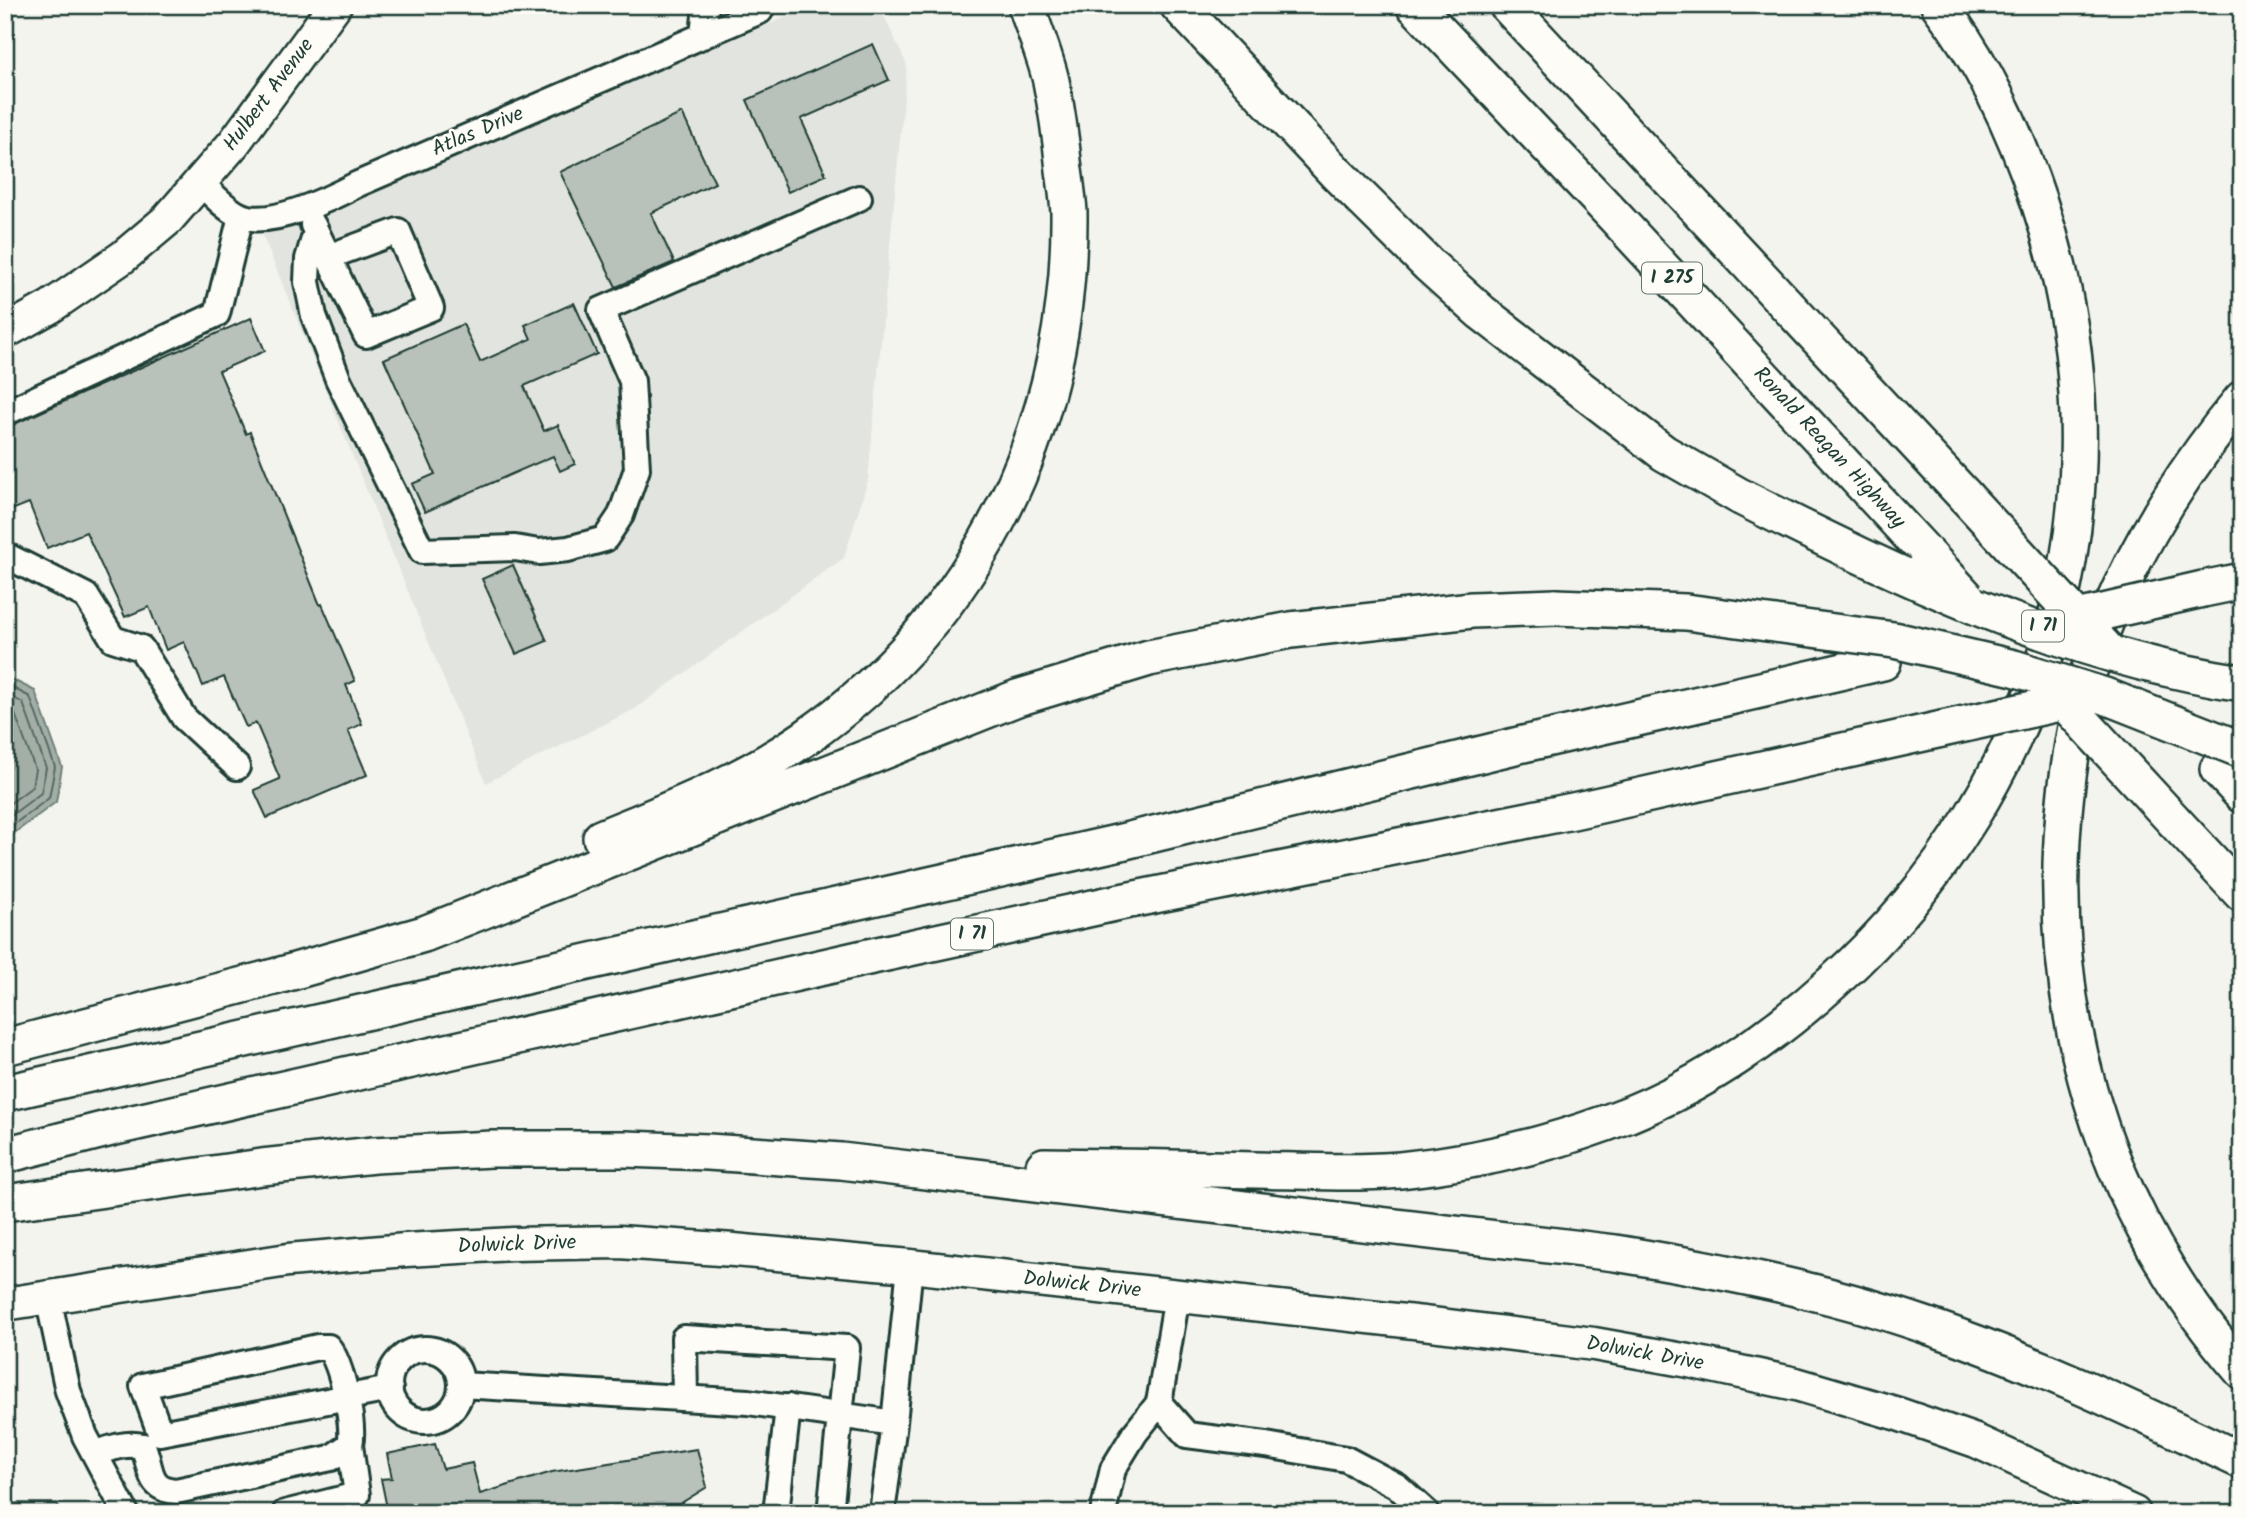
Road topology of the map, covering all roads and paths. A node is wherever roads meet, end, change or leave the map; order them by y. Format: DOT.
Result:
graph roads {
  1 [pos="335,5"];
  2 [pos="706,5"];
  3 [pos="1026,5"];
  4 [pos="1178,5"];
  5 [pos="1414,5"];
  6 [pos="1507,5"];
  7 [pos="1940,5"];
  8 [pos="756,8"];
  9 [pos="703,36"];
  10 [pos="201,183"];
  11 [pos="859,198"];
  12 [pos="305,208"];
  13 [pos="241,216"];
  14 [pos="316,232"];
  15 [pos="328,257"];
  16 [pos="5,332"];
  17 [pos="2242,399"];
  18 [pos="5,413"];
  19 [pos="5,555"];
  20 [pos="2242,580"];
  21 [pos="2242,663"];
  22 [pos="2242,683"];
  23 [pos="2230,760"];
  24 [pos="236,768"];
  25 [pos="2242,795"];
  26 [pos="2242,894"];
  27 [pos="424,934"];
  28 [pos="5,1047"];
  29 [pos="5,1093"];
  30 [pos="5,1155"];
  31 [pos="841,1161"];
  32 [pos="5,1203"];
  33 [pos="909,1266"];
  34 [pos="1177,1296"];
  35 [pos="48,1297"];
  36 [pos="5,1304"];
  37 [pos="2242,1371"];
  38 [pos="461,1385"];
  39 [pos="390,1389"];
  40 [pos="345,1397"];
  41 [pos="685,1398"];
  42 [pos="1158,1404"];
  43 [pos="788,1407"];
  44 [pos="841,1415"];
  45 [pos="894,1423"];
  46 [pos="152,1439"];
  47 [pos="349,1446"];
  48 [pos="95,1454"];
  49 [pos="2242,1461"];
  50 [pos="126,1513"];
  51 [pos="285,1513"];
  52 [pos="776,1513"];
  53 [pos="830,1513"];
  54 [pos="882,1513"];
  55 [pos="1103,1513"];
  56 [pos="1427,1513"];
  57 [pos="2134,1513"];
  1 -- 10 [label="main road, Hulbert Avenue"];
  2 -- 9 [label="lane"];
  3 -- 27 [label="highway"];
  4 -- 22 [label="highway, bridge"];
  5 -- 26 [label="highway, Ronald Reagan Highway / I 275, bridge"];
  6 -- 23 [label="highway, bridge"];
  7 -- 31 [label="highway"];
  8 -- 9 [label="lane, Atlas Drive"];
  9 -- 12 [label="lane, Atlas Drive"];
  10 -- 13 [label="lane"];
  10 -- 16 [label="main road, Hulbert Avenue"];
  11 -- 14 [label="lane"];
  12 -- 13 [label="lane, Atlas Drive"];
  12 -- 14 [label="lane"];
  13 -- 18 [label="lane"];
  14 -- 15 [label="lane"];
  15 -- 15 [label="lane"];
  17 -- 37 [label="highway"];
  19 -- 24 [label="lane"];
  20 -- 29 [label="highway, I 71, bridge"];
  21 -- 30 [label="highway, I 71, bridge"];
  23 -- 25 [label="highway"];
  23 -- 27 [label="highway, bridge"];
  27 -- 28 [label="highway"];
  31 -- 32 [label="highway"];
  31 -- 49 [label="highway"];
  33 -- 34 [label="main road, Dolwick Drive"];
  33 -- 35 [label="main road, Dolwick Drive"];
  33 -- 45 [label="lane"];
  34 -- 42 [label="lane"];
  34 -- 57 [label="main road, Dolwick Drive"];
  35 -- 36 [label="main road, Dolwick Drive"];
  35 -- 48 [label="lane"];
  38 -- 39 [label="lane"];
  38 -- 39 [label="lane"];
  38 -- 41 [label="lane"];
  39 -- 40 [label="lane"];
  40 -- 46 [label="lane"];
  40 -- 46 [label="lane"];
  40 -- 47 [label="lane"];
  41 -- 43 [label="lane"];
  41 -- 44 [label="lane"];
  42 -- 55 [label="lane"];
  42 -- 56 [label="lane"];
  43 -- 44 [label="lane"];
  43 -- 52 [label="lane"];
  44 -- 45 [label="lane"];
  44 -- 53 [label="lane"];
  45 -- 54 [label="lane"];
  46 -- 47 [label="lane"];
  46 -- 48 [label="lane"];
  47 -- 51 [label="lane"];
  48 -- 50 [label="lane"];
}
